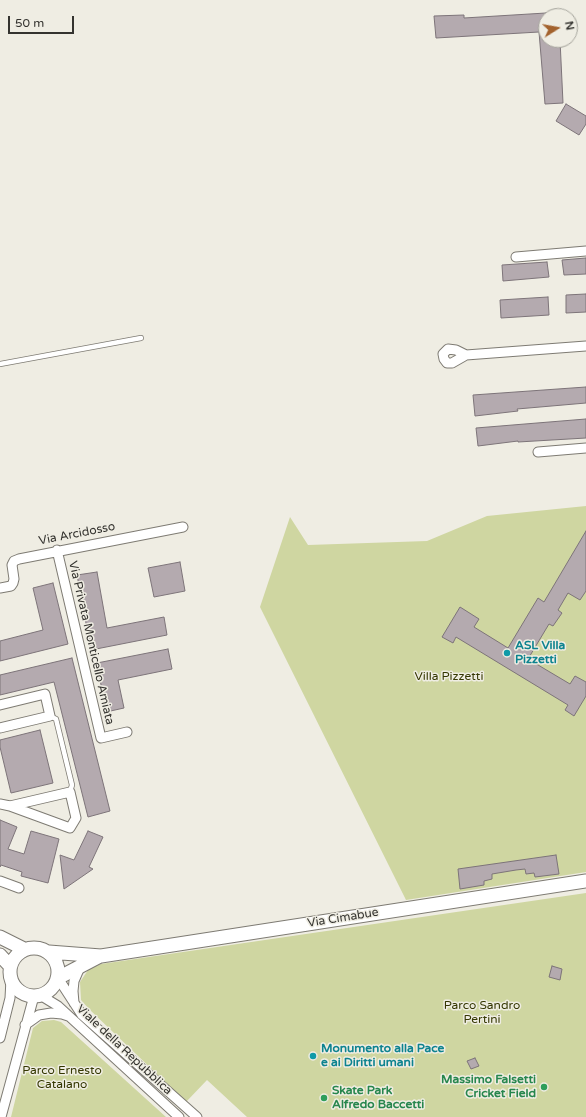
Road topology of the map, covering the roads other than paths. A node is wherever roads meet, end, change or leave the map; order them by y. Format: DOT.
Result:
graph roads {
  1 [pos="586,251"];
  2 [pos="516,257"];
  3 [pos="141,338"];
  4 [pos="586,346"];
  5 [pos="466,355"];
  6 [pos="0,364"];
  7 [pos="586,448"];
  8 [pos="538,452"];
  9 [pos="183,527"];
  10 [pos="57,550"];
  11 [pos="0,588"];
  12 [pos="0,705"];
  13 [pos="50,716"];
  14 [pos="0,728"];
  15 [pos="127,732"];
  16 [pos="70,792"];
  17 [pos="0,804"];
  18 [pos="10,806"];
  19 [pos="586,881"];
  20 [pos="0,882"];
  21 [pos="19,888"];
  22 [pos="0,937"];
  23 [pos="24,949"];
  24 [pos="49,952"];
  25 [pos="0,954"];
  26 [pos="101,956"];
  27 [pos="10,966"];
  28 [pos="80,967"];
  29 [pos="58,978"];
  30 [pos="11,980"];
  31 [pos="37,996"];
  32 [pos="75,1005"];
  33 [pos="72,1018"];
  34 [pos="25,1025"];
  35 [pos="0,1038"];
  36 [pos="1,1117"];
  37 [pos="179,1117"];
  38 [pos="197,1117"];
  1 -- 2 [label="street"];
  3 -- 6 [label="lane"];
  4 -- 5 [label="street"];
  7 -- 8 [label="street"];
  9 -- 10 [label="street, Via Arcidosso"];
  10 -- 11 [label="street, Via Arcidosso"];
  10 -- 15 [label="street, Via Privata Monticello Amiata"];
  12 -- 13 [label="street"];
  13 -- 14 [label="street"];
  13 -- 16 [label="lane"];
  16 -- 18 [label="street"];
  16 -- 18 [label="street"];
  17 -- 18 [label="street"];
  19 -- 26 [label="main road, Via Cimabue"];
  20 -- 21 [label="street"];
  22 -- 23 [label="main road"];
  23 -- 24 [label="main road"];
  23 -- 27 [label="main road"];
  24 -- 26 [label="main road, Via Cimabue"];
  24 -- 29 [label="main road, Viale della Repubblica"];
  25 -- 27 [label="main road"];
  26 -- 28 [label="main road, Via Cimabue"];
  27 -- 30 [label="main road"];
  28 -- 29 [label="main road, Via Cimabue"];
  28 -- 32 [label="street"];
  29 -- 31 [label="main road"];
  29 -- 32 [label="street, Viale della Repubblica"];
  30 -- 31 [label="main road, Viale della Repubblica"];
  30 -- 35 [label="street"];
  31 -- 33 [label="street, Viale della Repubblica"];
  31 -- 34 [label="street"];
  32 -- 38 [label="street, Viale della Repubblica"];
  33 -- 34 [label="street"];
  33 -- 37 [label="street, Viale della Repubblica"];
  34 -- 36 [label="street"];
}
